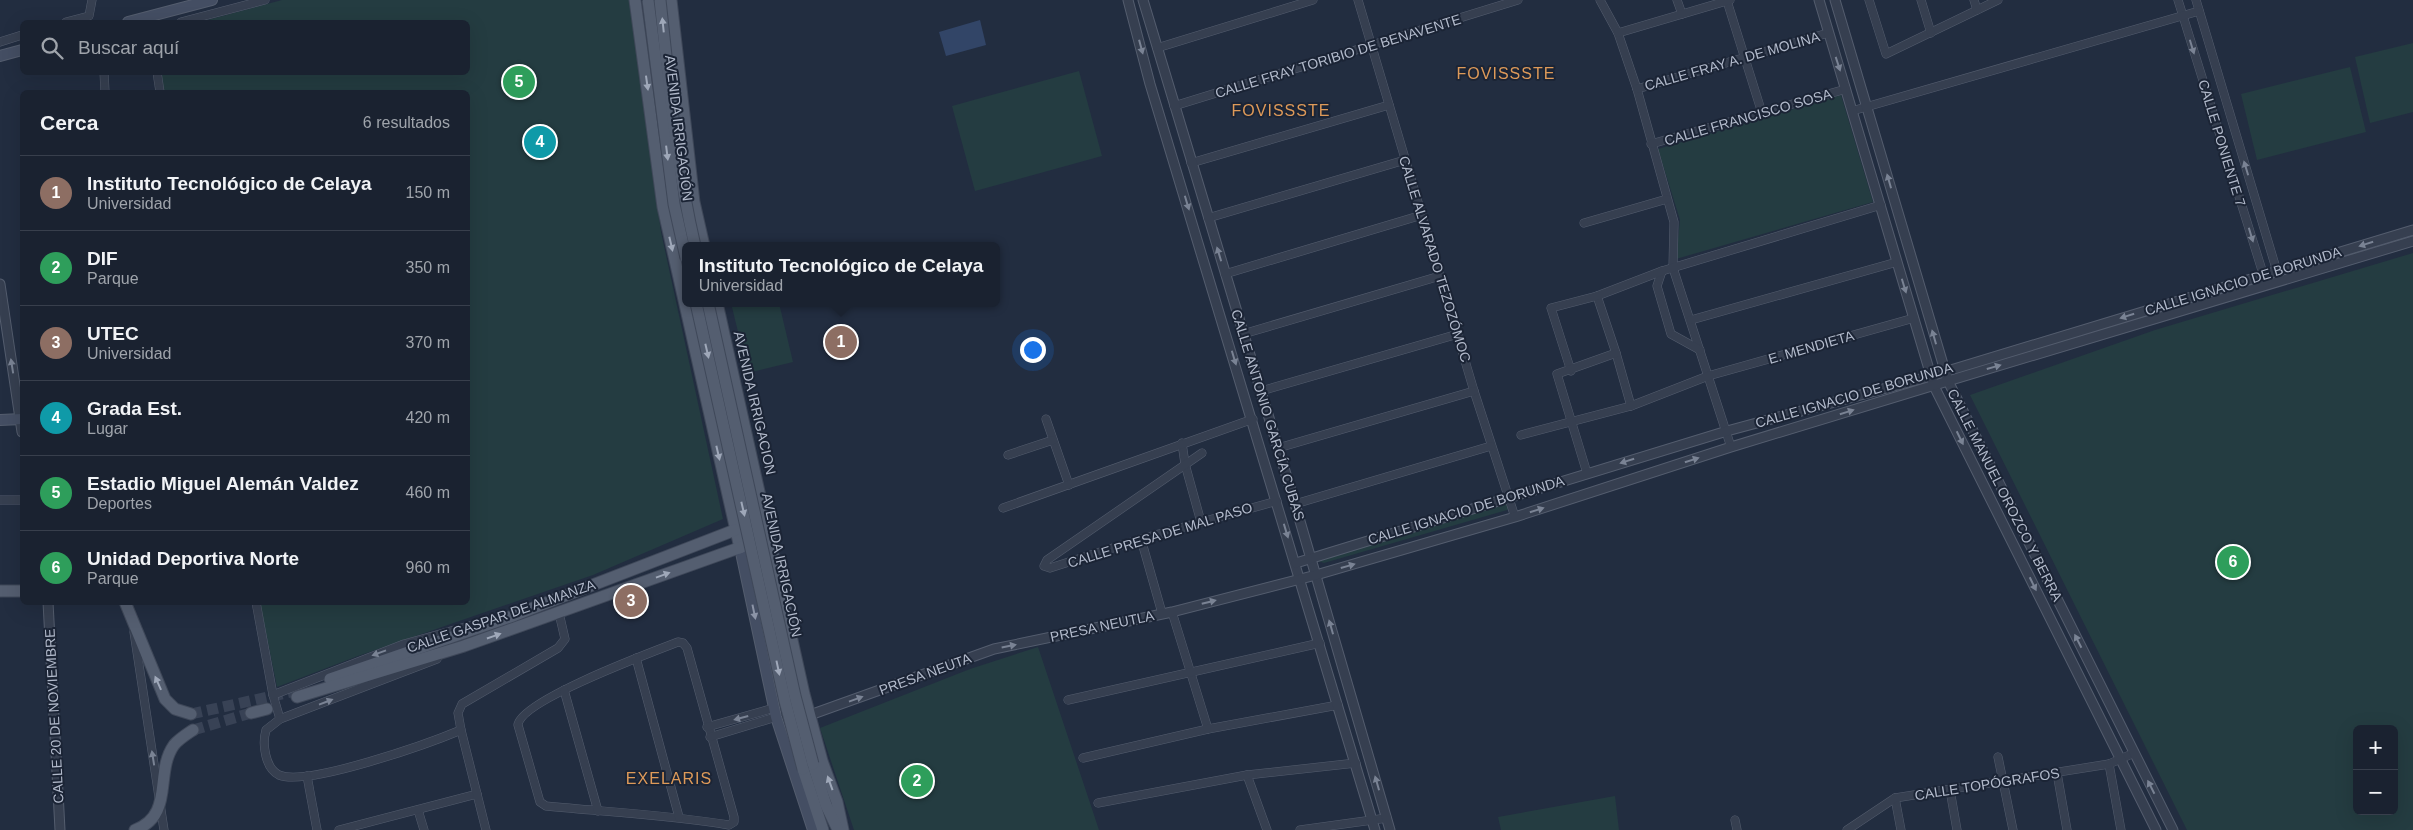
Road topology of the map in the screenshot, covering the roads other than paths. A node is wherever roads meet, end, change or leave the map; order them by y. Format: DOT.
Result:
graph roads {
  1 [pos="92,0"];
  2 [pos="212,0"];
  3 [pos="265,0"];
  4 [pos="636,0"];
  5 [pos="648,0"];
  6 [pos="660,0"];
  7 [pos="671,0"];
  8 [pos="1128,0"];
  9 [pos="1143,0"];
  10 [pos="1313,0"];
  11 [pos="1358,0"];
  12 [pos="1518,0"];
  13 [pos="1600,0"];
  14 [pos="1677,0"];
  15 [pos="1728,0"];
  16 [pos="1819,0"];
  17 [pos="1835,0"];
  18 [pos="1869,0"];
  19 [pos="1921,0"];
  20 [pos="1974,0"];
  21 [pos="1998,0"];
  22 [pos="2178,0"];
  23 [pos="2196,0"];
  24 [pos="1977,10"];
  25 [pos="2199,12"];
  26 [pos="1682,14"];
  27 [pos="2183,16"];
  28 [pos="74,20"];
  29 [pos="136,20"];
  30 [pos="189,20"];
  31 [pos="1930,32"];
  32 [pos="1618,33"];
  33 [pos="1828,33"];
  34 [pos="20,36"];
  35 [pos="0,42"];
  36 [pos="641,44"];
  37 [pos="1372,46"];
  38 [pos="676,48"];
  39 [pos="1157,48"];
  40 [pos="20,51"];
  41 [pos="0,56"];
  42 [pos="1745,57"];
  43 [pos="104,75"];
  44 [pos="157,75"];
  45 [pos="1166,78"];
  46 [pos="1150,84"];
  47 [pos="1636,89"];
  48 [pos="1846,89"];
  49 [pos="105,90"];
  50 [pos="160,90"];
  51 [pos="1389,105"];
  52 [pos="1174,106"];
  53 [pos="1868,107"];
  54 [pos="1852,111"];
  55 [pos="1762,113"];
  56 [pos="1651,144"];
  57 [pos="1406,160"];
  58 [pos="1191,163"];
  59 [pos="1667,200"];
  60 [pos="1881,206"];
  61 [pos="1422,215"];
  62 [pos="1208,218"];
  63 [pos="1584,223"];
  64 [pos="2413,230"];
  65 [pos="682,242"];
  66 [pos="693,242"];
  67 [pos="703,242"];
  68 [pos="2413,242"];
  69 [pos="1897,262"];
  70 [pos="1673,268"];
  71 [pos="1662,271"];
  72 [pos="2277,271"];
  73 [pos="1225,274"];
  74 [pos="2264,275"];
  75 [pos="1440,276"];
  76 [pos="2281,282"];
  77 [pos="0,284"];
  78 [pos="2268,286"];
  79 [pos="682,294"];
  80 [pos="1596,296"];
  81 [pos="685,307"];
  82 [pos="697,307"];
  83 [pos="709,307"];
  84 [pos="718,307"];
  85 [pos="1914,318"];
  86 [pos="1691,320"];
  87 [pos="1243,334"];
  88 [pos="1458,334"];
  89 [pos="1700,350"];
  90 [pos="1616,353"];
  91 [pos="730,358"];
  92 [pos="698,367"];
  93 [pos="1571,370"];
  94 [pos="1943,370"];
  95 [pos="1708,376"];
  96 [pos="1931,376"];
  97 [pos="1948,381"];
  98 [pos="1934,386"];
  99 [pos="1261,391"];
  100 [pos="1474,391"];
  101 [pos="1631,406"];
  102 [pos="20,407"];
  103 [pos="743,414"];
  104 [pos="20,419"];
  105 [pos="711,419"];
  106 [pos="1046,419"];
  107 [pos="1253,419"];
  108 [pos="0,420"];
  109 [pos="1572,422"];
  110 [pos="1726,431"];
  111 [pos="1521,435"];
  112 [pos="1053,440"];
  113 [pos="1182,443"];
  114 [pos="1491,446"];
  115 [pos="1731,447"];
  116 [pos="1278,448"];
  117 [pos="1202,453"];
  118 [pos="1008,455"];
  119 [pos="1185,464"];
  120 [pos="1587,473"];
  121 [pos="1069,485"];
  122 [pos="1507,497"];
  123 [pos="0,500"];
  124 [pos="20,500"];
  125 [pos="1277,501"];
  126 [pos="1295,504"];
  127 [pos="1003,508"];
  128 [pos="1514,517"];
  129 [pos="1200,522"];
  130 [pos="736,530"];
  131 [pos="770,538"];
  132 [pos="1141,539"];
  133 [pos="740,548"];
  134 [pos="1311,558"];
  135 [pos="1296,563"];
  136 [pos="1316,575"];
  137 [pos="1301,579"];
  138 [pos="747,581"];
  139 [pos="780,585"];
  140 [pos="0,591"];
  141 [pos="20,591"];
  142 [pos="48,605"];
  143 [pos="126,605"];
  144 [pos="257,605"];
  145 [pos="1172,612"];
  146 [pos="560,613"];
  147 [pos="1162,613"];
  148 [pos="510,617"];
  149 [pos="132,620"];
  150 [pos="1041,639"];
  151 [pos="1320,643"];
  152 [pos="464,646"];
  153 [pos="636,658"];
  154 [pos="1190,673"];
  155 [pos="564,690"];
  156 [pos="273,694"];
  157 [pos="1068,700"];
  158 [pos="1338,705"];
  159 [pos="267,709"];
  160 [pos="251,713"];
  161 [pos="775,713"];
  162 [pos="191,714"];
  163 [pos="810,715"];
  164 [pos="280,719"];
  165 [pos="708,727"];
  166 [pos="1208,729"];
  167 [pos="193,730"];
  168 [pos="461,730"];
  169 [pos="710,737"];
  170 [pos="2134,754"];
  171 [pos="1998,757"];
  172 [pos="1083,758"];
  173 [pos="2120,760"];
  174 [pos="1356,763"];
  175 [pos="2109,764"];
  176 [pos="808,766"];
  177 [pos="2057,773"];
  178 [pos="1247,774"];
  179 [pos="307,776"];
  180 [pos="2004,782"];
  181 [pos="1950,790"];
  182 [pos="476,794"];
  183 [pos="1895,798"];
  184 [pos="1098,803"];
  185 [pos="160,806"];
  186 [pos="418,810"];
  187 [pos="598,811"];
  188 [pos="679,817"];
  189 [pos="1387,818"];
  190 [pos="1735,820"];
  191 [pos="1374,825"];
  192 [pos="60,830"];
  193 [pos="135,830"];
  194 [pos="164,830"];
  195 [pos="317,830"];
  196 [pos="339,830"];
  197 [pos="424,830"];
  198 [pos="486,830"];
  199 [pos="813,830"];
  200 [pos="823,830"];
  201 [pos="838,830"];
  202 [pos="844,830"];
  203 [pos="1267,830"];
  204 [pos="1300,830"];
  205 [pos="1390,830"];
  206 [pos="1737,830"];
  207 [pos="1847,830"];
  208 [pos="1901,830"];
  209 [pos="1957,830"];
  210 [pos="2012,830"];
  211 [pos="2067,830"];
  212 [pos="2121,830"];
  213 [pos="2156,830"];
  214 [pos="2173,830"];
  1 -- 28 [label="street"];
  2 -- 29 [label="main road"];
  3 -- 30 [label="street"];
  4 -- 36 [label="main road"];
  5 -- 65 [label="main road, AVENIDA IRRIGACIÓN, one-way, bridge"];
  66 -- 6 [label="main road, AVENIDA IRRIGACIÓN, one-way, bridge"];
  7 -- 38 [label="main road"];
  8 -- 46 [label="street, CALLE ANTONIO GARCÍA CUBAS, one-way"];
  9 -- 39 [label="street, CALLE ANTONIO GARCÍA CUBAS"];
  10 -- 39 [label="street"];
  11 -- 37 [label="street, CALLE ALVARADO TEZOZÓMOC"];
  12 -- 37 [label="street, CALLE FRAY TORIBIO DE BENAVENTE"];
  13 -- 32 [label="street"];
  14 -- 26 [label="street"];
  15 -- 26 [label="street"];
  15 -- 42 [label="street"];
  16 -- 33 [label="street, CALLE MANUEL OROZCO Y BERRA"];
  17 -- 53 [label="street, CALLE MANUEL OROZCO Y BERRA"];
  18 -- 31 [label="street"];
  19 -- 31 [label="street"];
  20 -- 24 [label="street"];
  21 -- 24 [label="street"];
  22 -- 27 [label="street, CALLE PONIENTE 7"];
  23 -- 25 [label="street, CALLE PONIENTE 7"];
  24 -- 31 [label="street"];
  25 -- 27 [label="street"];
  72 -- 25 [label="street, CALLE PONIENTE 7, one-way"];
  26 -- 32 [label="street"];
  27 -- 53 [label="street"];
  27 -- 74 [label="street, CALLE PONIENTE 7, one-way"];
  32 -- 47 [label="street"];
  33 -- 42 [label="street, CALLE FRAY A. DE MOLINA"];
  33 -- 48 [label="street, CALLE MANUEL OROZCO Y BERRA, one-way"];
  34 -- 35 [label="street"];
  36 -- 38 [label="street"];
  36 -- 79 [label="main road, one-way"];
  37 -- 51 [label="street, CALLE ALVARADO TEZOZÓMOC"];
  37 -- 52 [label="street, CALLE FRAY TORIBIO DE BENAVENTE"];
  38 -- 67 [label="main road"];
  39 -- 45 [label="street, CALLE ANTONIO GARCÍA CUBAS"];
  40 -- 41 [label="main road"];
  42 -- 47 [label="street, CALLE FRAY A. DE MOLINA"];
  42 -- 55 [label="street"];
  43 -- 49 [label="street"];
  44 -- 50 [label="street"];
  45 -- 46 [label="street"];
  45 -- 52 [label="street, CALLE ANTONIO GARCÍA CUBAS"];
  46 -- 107 [label="street, CALLE ANTONIO GARCÍA CUBAS, one-way"];
  47 -- 56 [label="street"];
  48 -- 54 [label="street, CALLE MANUEL OROZCO Y BERRA"];
  48 -- 55 [label="street, CALLE FRANCISCO SOSA"];
  51 -- 57 [label="street, CALLE ALVARADO TEZOZÓMOC"];
  51 -- 58 [label="street"];
  52 -- 58 [label="street, CALLE ANTONIO GARCÍA CUBAS"];
  53 -- 54 [label="street"];
  94 -- 53 [label="street, CALLE MANUEL OROZCO Y BERRA, one-way"];
  54 -- 60 [label="street, CALLE MANUEL OROZCO Y BERRA"];
  55 -- 56 [label="street, CALLE FRANCISCO SOSA"];
  56 -- 59 [label="street"];
  57 -- 61 [label="street, CALLE ALVARADO TEZOZÓMOC"];
  57 -- 62 [label="street"];
  58 -- 62 [label="street, CALLE ANTONIO GARCÍA CUBAS"];
  59 -- 63 [label="street"];
  59 -- 70 [label="street"];
  60 -- 69 [label="street, CALLE MANUEL OROZCO Y BERRA"];
  60 -- 70 [label="street"];
  61 -- 73 [label="street"];
  61 -- 75 [label="street, CALLE ALVARADO TEZOZÓMOC"];
  73 -- 62 [label="street, CALLE ANTONIO GARCÍA CUBAS, one-way"];
  64 -- 72 [label="street, CALLE IGNACIO DE BORUNDA, one-way"];
  68 -- 76 [label="street, CALLE IGNACIO DE BORUNDA"];
  69 -- 85 [label="street, CALLE MANUEL OROZCO Y BERRA, one-way"];
  69 -- 86 [label="street"];
  70 -- 71 [label="street"];
  70 -- 86 [label="street"];
  71 -- 80 [label="street"];
  71 -- 89 [label="street"];
  72 -- 74 [label="street, CALLE IGNACIO DE BORUNDA"];
  72 -- 76 [label="street, CALLE PONIENTE 7"];
  73 -- 87 [label="street, CALLE ANTONIO GARCÍA CUBAS"];
  74 -- 78 [label="street, CALLE PONIENTE 7"];
  74 -- 94 [label="street, CALLE IGNACIO DE BORUNDA, one-way"];
  75 -- 87 [label="street"];
  75 -- 88 [label="street, CALLE ALVARADO TEZOZÓMOC"];
  76 -- 78 [label="street, CALLE IGNACIO DE BORUNDA"];
  102 -- 77 [label="street, one-way"];
  97 -- 78 [label="street, CALLE IGNACIO DE BORUNDA, one-way"];
  80 -- 90 [label="street"];
  80 -- 93 [label="street"];
  81 -- 92 [label="main road, one-way"];
  82 -- 176 [label="main road, AVENIDA IRRIGACIÓN, one-way, bridge"];
  83 -- 176 [label="main road, AVENIDA IRRIGACIÓN, bridge"];
  84 -- 91 [label="main road, AVENIDA IRRIGACION"];
  85 -- 95 [label="street, E. MENDIETA"];
  85 -- 96 [label="street, CALLE MANUEL OROZCO Y BERRA"];
  86 -- 89 [label="street"];
  87 -- 99 [label="street, CALLE ANTONIO GARCÍA CUBAS"];
  88 -- 99 [label="street"];
  88 -- 100 [label="street, CALLE ALVARADO TEZOZÓMOC"];
  89 -- 95 [label="street"];
  90 -- 93 [label="street"];
  90 -- 101 [label="street"];
  91 -- 92 [label="street"];
  91 -- 103 [label="main road, AVENIDA IRRIGACION"];
  92 -- 105 [label="main road"];
  93 -- 109 [label="street"];
  94 -- 96 [label="street, CALLE IGNACIO DE BORUNDA"];
  94 -- 97 [label="street, CALLE MANUEL OROZCO Y BERRA"];
  95 -- 101 [label="street, E. MENDIETA"];
  95 -- 110 [label="street"];
  96 -- 98 [label="street, CALLE MANUEL OROZCO Y BERRA"];
  96 -- 110 [label="street, CALLE IGNACIO DE BORUNDA"];
  97 -- 98 [label="street, CALLE IGNACIO DE BORUNDA"];
  170 -- 97 [label="street, CALLE MANUEL OROZCO Y BERRA, one-way"];
  115 -- 98 [label="street, CALLE IGNACIO DE BORUNDA, one-way"];
  98 -- 173 [label="street, CALLE MANUEL OROZCO Y BERRA, one-way"];
  99 -- 116 [label="street, CALLE ANTONIO GARCÍA CUBAS"];
  100 -- 114 [label="street, CALLE ALVARADO TEZOZÓMOC"];
  100 -- 116 [label="street"];
  101 -- 109 [label="street, E. MENDIETA"];
  103 -- 105 [label="main road"];
  103 -- 131 [label="main road, AVENIDA IRRIGACION"];
  104 -- 108 [label="main road"];
  105 -- 130 [label="main road, one-way"];
  106 -- 112 [label="street"];
  107 -- 113 [label="street, CALLE ANTONIO GARCÍA CUBAS"];
  107 -- 125 [label="street, CALLE ANTONIO GARCÍA CUBAS"];
  109 -- 111 [label="street, E. MENDIETA"];
  109 -- 120 [label="street"];
  110 -- 115 [label="street"];
  110 -- 120 [label="street, CALLE IGNACIO DE BORUNDA, one-way"];
  112 -- 118 [label="street"];
  112 -- 121 [label="street"];
  113 -- 119 [label="street"];
  113 -- 121 [label="street, CALLE ANTONIO GARCÍA CUBAS"];
  114 -- 122 [label="street, CALLE ALVARADO TEZOZÓMOC"];
  114 -- 126 [label="street"];
  128 -- 115 [label="street, CALLE IGNACIO DE BORUNDA, one-way"];
  116 -- 126 [label="street, CALLE ANTONIO GARCÍA CUBAS"];
  117 -- 119 [label="street"];
  119 -- 129 [label="street"];
  119 -- 132 [label="street, CALLE PRESA DE MAL PASO"];
  120 -- 122 [label="street, CALLE IGNACIO DE BORUNDA"];
  121 -- 127 [label="street, CALLE ANTONIO GARCÍA CUBAS"];
  122 -- 128 [label="street, CALLE ALVARADO TEZOZÓMOC"];
  122 -- 134 [label="street, CALLE IGNACIO DE BORUNDA"];
  123 -- 124 [label="street"];
  125 -- 129 [label="street, CALLE PRESA DE MAL PASO"];
  125 -- 135 [label="street, CALLE ANTONIO GARCÍA CUBAS, one-way"];
  126 -- 134 [label="street, CALLE ANTONIO GARCÍA CUBAS"];
  136 -- 128 [label="street, CALLE IGNACIO DE BORUNDA, one-way"];
  129 -- 132 [label="street, CALLE PRESA DE MAL PASO"];
  130 -- 133 [label="main road"];
  130 -- 148 [label="main road, CALLE GASPAR DE ALMANZA"];
  131 -- 133 [label="main road, CALLE GASPAR DE ALMANZA"];
  131 -- 139 [label="main road, AVENIDA IRRIGACION"];
  132 -- 147 [label="street"];
  133 -- 138 [label="main road"];
  146 -- 133 [label="main road, CALLE GASPAR DE ALMANZA, one-way"];
  134 -- 135 [label="street, CALLE IGNACIO DE BORUNDA"];
  134 -- 136 [label="street, CALLE ANTONIO GARCÍA CUBAS"];
  135 -- 137 [label="street, CALLE ANTONIO GARCÍA CUBAS"];
  136 -- 137 [label="street, CALLE IGNACIO DE BORUNDA"];
  189 -- 136 [label="street, CALLE ANTONIO GARCÍA CUBAS, one-way"];
  145 -- 137 [label="street, CALLE IGNACIO DE BORUNDA, one-way"];
  137 -- 151 [label="street, CALLE ANTONIO GARCÍA CUBAS"];
  138 -- 139 [label="street"];
  138 -- 161 [label="main road, one-way"];
  139 -- 163 [label="main road, AVENIDA IRRIGACION"];
  140 -- 141 [label="main road"];
  142 -- 192 [label="street, CALLE 20 DE NOVIEMBRE"];
  143 -- 149 [label="main road"];
  144 -- 156 [label="street"];
  145 -- 147 [label="street, PRESA NEUTLA"];
  145 -- 154 [label="street"];
  152 -- 146 [label="main road, CALLE GASPAR DE ALMANZA, one-way"];
  146 -- 168 [label="street"];
  147 -- 150 [label="street, PRESA NEUTLA"];
  148 -- 152 [label="main road, CALLE GASPAR DE ALMANZA"];
  148 -- 156 [label="street, one-way"];
  162 -- 149 [label="main road, one-way"];
  185 -- 149 [label="street, one-way"];
  163 -- 150 [label="street, PRESA NEUTA, one-way"];
  151 -- 154 [label="street"];
  151 -- 158 [label="street, CALLE ANTONIO GARCÍA CUBAS"];
  164 -- 152 [label="street, one-way"];
  153 -- 155 [label="street"];
  153 -- 165 [label="street"];
  153 -- 188 [label="street"];
  154 -- 157 [label="street"];
  154 -- 166 [label="street"];
  155 -- 187 [label="street"];
  155 -- 187 [label="street"];
  156 -- 164 [label="street"];
  158 -- 166 [label="street"];
  158 -- 174 [label="street, CALLE ANTONIO GARCÍA CUBAS"];
  159 -- 160 [label="main road"];
  161 -- 165 [label="street, one-way"];
  161 -- 169 [label="street"];
  161 -- 199 [label="main road"];
  202 -- 163 [label="main road, AVENIDA IRRIGACION, one-way"];
  164 -- 179 [label="street"];
  165 -- 169 [label="street"];
  166 -- 172 [label="street"];
  167 -- 185 [label="main road"];
  168 -- 179 [label="street"];
  168 -- 182 [label="street"];
  169 -- 188 [label="street"];
  170 -- 173 [label="street, CALLE TOPÓGRAFOS"];
  214 -- 170 [label="street, CALLE MANUEL OROZCO Y BERRA, one-way"];
  171 -- 180 [label="street"];
  173 -- 175 [label="street, CALLE TOPÓGRAFOS"];
  173 -- 213 [label="street, CALLE MANUEL OROZCO Y BERRA"];
  174 -- 178 [label="street"];
  174 -- 191 [label="street, CALLE ANTONIO GARCÍA CUBAS"];
  175 -- 177 [label="street, CALLE TOPÓGRAFOS"];
  175 -- 212 [label="street"];
  176 -- 200 [label="main road, AVENIDA IRRIGACIÓN"];
  176 -- 201 [label="main road, AVENIDA IRRIGACIÓN"];
  177 -- 180 [label="street, CALLE TOPÓGRAFOS"];
  177 -- 211 [label="street"];
  178 -- 184 [label="street"];
  178 -- 203 [label="street"];
  179 -- 195 [label="street"];
  180 -- 181 [label="street, CALLE TOPÓGRAFOS"];
  180 -- 210 [label="street"];
  181 -- 183 [label="street, CALLE TOPÓGRAFOS"];
  181 -- 209 [label="street"];
  182 -- 186 [label="street"];
  182 -- 198 [label="street"];
  183 -- 207 [label="street, CALLE TOPÓGRAFOS"];
  183 -- 208 [label="street"];
  185 -- 193 [label="main road"];
  185 -- 194 [label="street"];
  186 -- 196 [label="street"];
  186 -- 197 [label="street"];
  187 -- 188 [label="street"];
  189 -- 191 [label="street"];
  189 -- 205 [label="street, CALLE ANTONIO GARCÍA CUBAS"];
  190 -- 206 [label="street"];
  191 -- 204 [label="street"];
}
